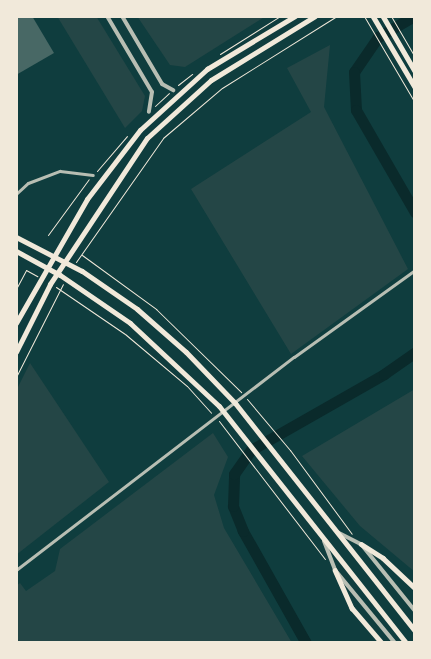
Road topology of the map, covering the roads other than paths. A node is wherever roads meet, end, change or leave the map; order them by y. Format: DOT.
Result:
graph roads {
  1 [pos="107,16"];
  2 [pos="122,16"];
  3 [pos="295,16"];
  4 [pos="315,16"];
  5 [pos="383,16"];
  6 [pos="374,17"];
  7 [pos="415,71"];
  8 [pos="415,87"];
  9 [pos="172,90"];
  10 [pos="149,112"];
  11 [pos="93,175"];
  12 [pos="16,194"];
  13 [pos="16,237"];
  14 [pos="16,251"];
  15 [pos="54,256"];
  16 [pos="65,261"];
  17 [pos="47,268"];
  18 [pos="415,270"];
  19 [pos="57,274"];
  20 [pos="16,323"];
  21 [pos="16,352"];
  22 [pos="234,403"];
  23 [pos="224,411"];
  24 [pos="333,529"];
  25 [pos="322,536"];
  26 [pos="361,544"];
  27 [pos="16,570"];
  28 [pos="335,570"];
  29 [pos="415,588"];
  30 [pos="415,612"];
  31 [pos="415,630"];
  32 [pos="382,643"];
  33 [pos="396,643"];
  34 [pos="406,643"];
  1 -- 10 [label="street"];
  2 -- 9 [label="street"];
  3 -- 15 [label="main road"];
  4 -- 16 [label="main road"];
  5 -- 7 [label="main road"];
  6 -- 8 [label="main road"];
  11 -- 12 [label="street"];
  13 -- 15 [label="main road"];
  14 -- 17 [label="main road"];
  15 -- 16 [label="main road"];
  15 -- 17 [label="main road"];
  16 -- 19 [label="main road"];
  16 -- 22 [label="main road"];
  17 -- 19 [label="main road"];
  17 -- 20 [label="main road"];
  18 -- 22 [label="street"];
  19 -- 21 [label="main road"];
  19 -- 23 [label="main road"];
  22 -- 23 [label="street"];
  22 -- 24 [label="main road"];
  23 -- 25 [label="main road"];
  23 -- 27 [label="street"];
  24 -- 26 [label="street"];
  24 -- 31 [label="main road"];
  25 -- 28 [label="street"];
  25 -- 34 [label="main road"];
  26 -- 29 [label="main road"];
  26 -- 30 [label="street"];
  28 -- 32 [label="main road"];
  28 -- 33 [label="street"];
}
